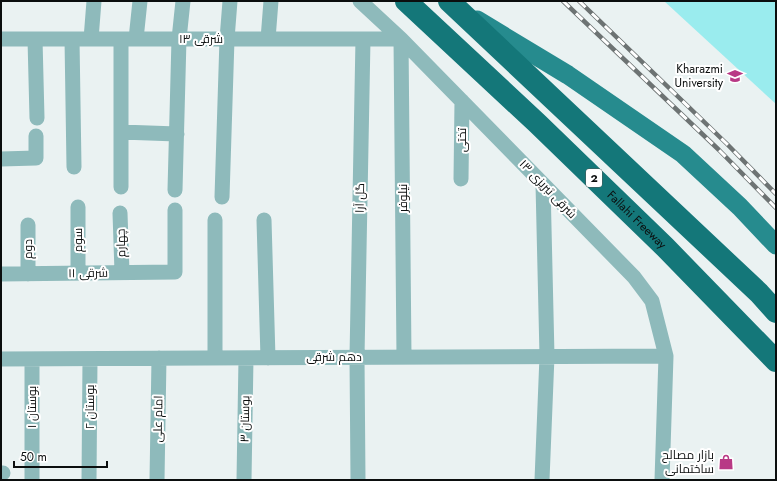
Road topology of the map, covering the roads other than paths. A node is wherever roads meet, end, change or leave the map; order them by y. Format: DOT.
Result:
graph roads {
  1 [pos="94,1"];
  2 [pos="140,1"];
  3 [pos="183,1"];
  4 [pos="230,1"];
  5 [pos="271,1"];
  6 [pos="360,1"];
  7 [pos="406,1"];
  8 [pos="452,4"];
  9 [pos="1,39"];
  10 [pos="35,39"];
  11 [pos="72,39"];
  12 [pos="91,39"];
  13 [pos="121,39"];
  14 [pos="136,39"];
  15 [pos="179,39"];
  16 [pos="227,39"];
  17 [pos="268,39"];
  18 [pos="401,39"];
  19 [pos="363,40"];
  20 [pos="462,101"];
  21 [pos="37,118"];
  22 [pos="121,132"];
  23 [pos="177,134"];
  24 [pos="36,136"];
  25 [pos="1,159"];
  26 [pos="74,167"];
  27 [pos="462,180"];
  28 [pos="543,184"];
  29 [pos="121,187"];
  30 [pos="175,190"];
  31 [pos="222,197"];
  32 [pos="78,207"];
  33 [pos="175,210"];
  34 [pos="120,213"];
  35 [pos="215,220"];
  36 [pos="264,220"];
  37 [pos="28,225"];
  38 [pos="776,245"];
  39 [pos="122,272"];
  40 [pos="78,273"];
  41 [pos="1,274"];
  42 [pos="28,274"];
  43 [pos="776,312"];
  44 [pos="547,356"];
  45 [pos="666,356"];
  46 [pos="357,357"];
  47 [pos="404,357"];
  48 [pos="159,358"];
  49 [pos="215,358"];
  50 [pos="246,358"];
  51 [pos="268,358"];
  52 [pos="1,359"];
  53 [pos="32,359"];
  54 [pos="90,359"];
  55 [pos="776,361"];
  56 [pos="32,480"];
  57 [pos="89,480"];
  58 [pos="157,480"];
  59 [pos="244,480"];
  60 [pos="358,480"];
  61 [pos="542,480"];
  62 [pos="662,480"];
  1 -- 12 [label="street"];
  2 -- 14 [label="street"];
  3 -- 15 [label="street"];
  4 -- 16 [label="street"];
  5 -- 17 [label="street"];
  6 -- 18 [label="street, ۱۳ شرقی تبریزی"];
  7 -- 55 [label="highway, Fallahi Freeway / 2"];
  8 -- 38 [label="main road"];
  8 -- 43 [label="highway, 2"];
  9 -- 10 [label="street, ۱۳ شرقی"];
  10 -- 11 [label="street, ۱۳ شرقی"];
  10 -- 21 [label="street"];
  11 -- 12 [label="street, ۱۳ شرقی"];
  11 -- 26 [label="street"];
  12 -- 13 [label="street, ۱۳ شرقی"];
  13 -- 14 [label="street, ۱۳ شرقی"];
  13 -- 22 [label="street"];
  14 -- 15 [label="street, ۱۳ شرقی"];
  15 -- 16 [label="street, ۱۳ شرقی"];
  15 -- 23 [label="street"];
  16 -- 17 [label="street, ۱۳ شرقی"];
  16 -- 31 [label="street"];
  17 -- 19 [label="street, ۱۳ شرقی"];
  18 -- 19 [label="street, ۱۳ شرقی"];
  18 -- 20 [label="street, ۱۳ شرقی تبریزی"];
  18 -- 47 [label="street, نیلوفر"];
  19 -- 46 [label="street, گل آرا"];
  20 -- 27 [label="street, تختی"];
  20 -- 28 [label="street, ۱۳ شرقی تبریزی"];
  22 -- 23 [label="street"];
  22 -- 29 [label="street"];
  23 -- 30 [label="street"];
  24 -- 25 [label="street"];
  28 -- 44 [label="street"];
  28 -- 45 [label="street, ۱۳ شرقی تبریزی"];
  32 -- 40 [label="street, سوم"];
  33 -- 39 [label="street, ۱۱ شرقی"];
  34 -- 39 [label="street, چهارم"];
  35 -- 49 [label="street"];
  36 -- 51 [label="street"];
  37 -- 42 [label="street, دوم"];
  39 -- 40 [label="street, ۱۱ شرقی"];
  40 -- 42 [label="street, ۱۱ شرقی"];
  41 -- 42 [label="street, ۱۱ شرقی"];
  44 -- 45 [label="street, دهم شرقی"];
  44 -- 47 [label="street, دهم شرقی"];
  44 -- 61 [label="street"];
  45 -- 62 [label="street, ۱۳ شرقی تبریزی"];
  46 -- 47 [label="street, دهم شرقی"];
  46 -- 51 [label="street, دهم شرقی"];
  46 -- 60 [label="street, گل آرا"];
  48 -- 49 [label="street, دهم شرقی"];
  48 -- 54 [label="street, دهم شرقی"];
  48 -- 58 [label="street, امام علی"];
  49 -- 50 [label="street, دهم شرقی"];
  50 -- 51 [label="street, دهم شرقی"];
  50 -- 59 [label="street, بوستان ۳"];
  52 -- 53 [label="street, دهم شرقی"];
  53 -- 54 [label="street, دهم شرقی"];
  53 -- 56 [label="street, بوستان ۱"];
  54 -- 57 [label="street, بوستان ۲"];
}
